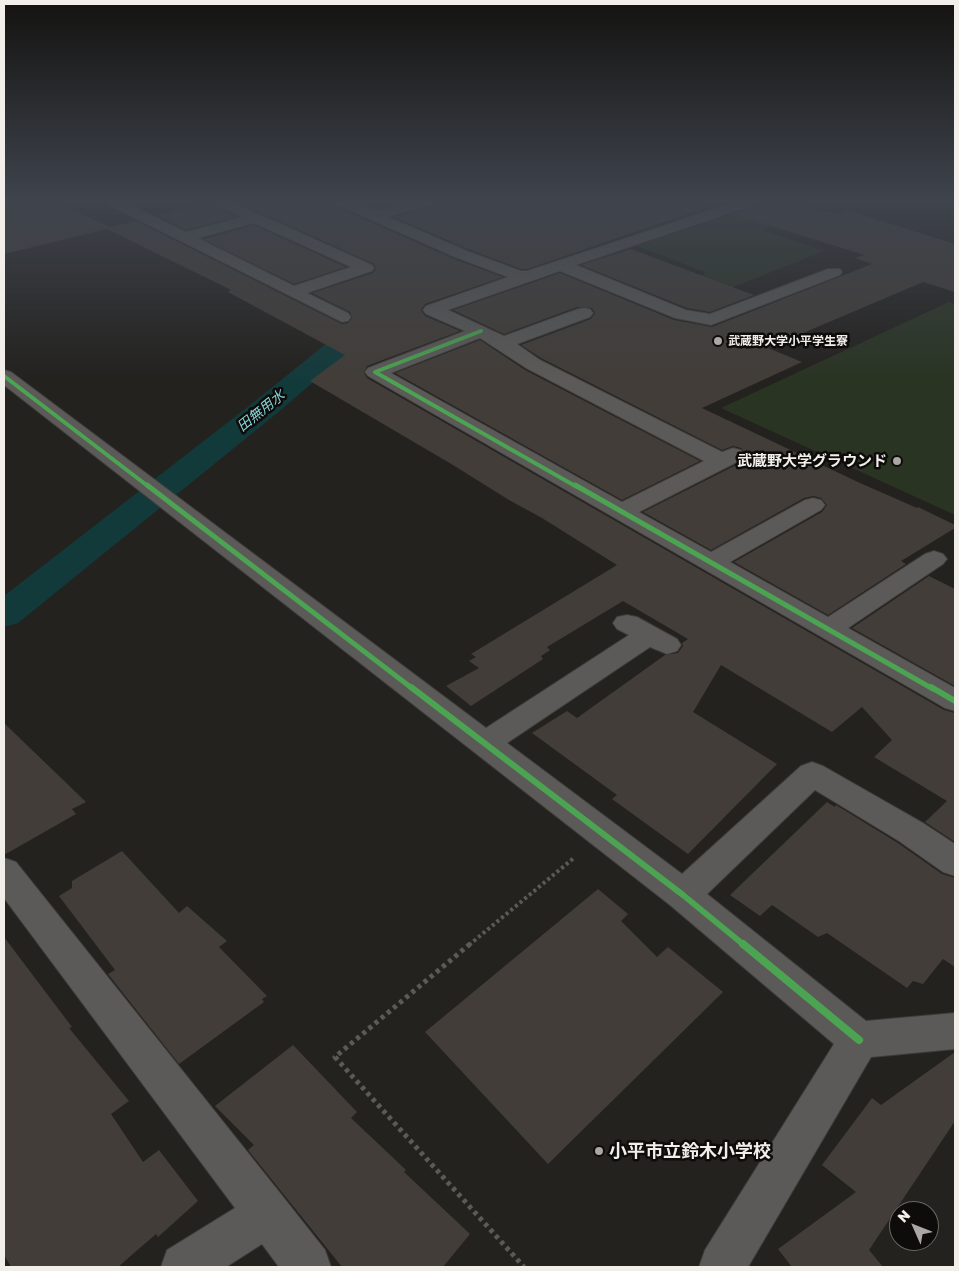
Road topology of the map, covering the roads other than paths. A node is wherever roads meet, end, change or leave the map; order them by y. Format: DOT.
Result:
graph roads {
  1 [pos="233,261"];
  2 [pos="351,261"];
  3 [pos="480,261"];
  4 [pos="572,261"];
  5 [pos="561,265"];
  6 [pos="834,272"];
  7 [pos="528,276"];
  8 [pos="293,292"];
  9 [pos="584,313"];
  10 [pos="342,317"];
  11 [pos="481,331"];
  12 [pos="503,343"];
  13 [pos="4,376"];
  14 [pos="814,506"];
  15 [pos="622,511"];
  16 [pos="934,559"];
  17 [pos="712,562"];
  18 [pos="829,629"];
  19 [pos="647,634"];
  20 [pos="955,701"];
  21 [pos="483,744"];
  22 [pos="955,862"];
  23 [pos="4,872"];
  24 [pos="683,895"];
  25 [pos="955,1031"];
  26 [pos="859,1040"];
  27 [pos="268,1214"];
  28 [pos="184,1267"];
  29 [pos="308,1267"];
  30 [pos="722,1267"];
  1 -- 8 [label="street"];
  2 -- 8 [label="street"];
  3 -- 7 [label="street"];
  4 -- 5 [label="street"];
  5 -- 6 [label="street"];
  5 -- 7 [label="street"];
  7 -- 11 [label="street"];
  8 -- 10 [label="street"];
  9 -- 12 [label="street"];
  11 -- 12 [label="street"];
  11 -- 15 [label="street"];
  12 -- 15 [label="street"];
  13 -- 21 [label="street"];
  14 -- 17 [label="street"];
  15 -- 17 [label="street"];
  16 -- 18 [label="street"];
  17 -- 18 [label="street"];
  18 -- 20 [label="street"];
  19 -- 21 [label="street"];
  21 -- 24 [label="street"];
  22 -- 24 [label="street"];
  23 -- 27 [label="street"];
  24 -- 26 [label="street"];
  25 -- 26 [label="street"];
  26 -- 30 [label="street"];
  27 -- 28 [label="street"];
  27 -- 29 [label="street"];
}
